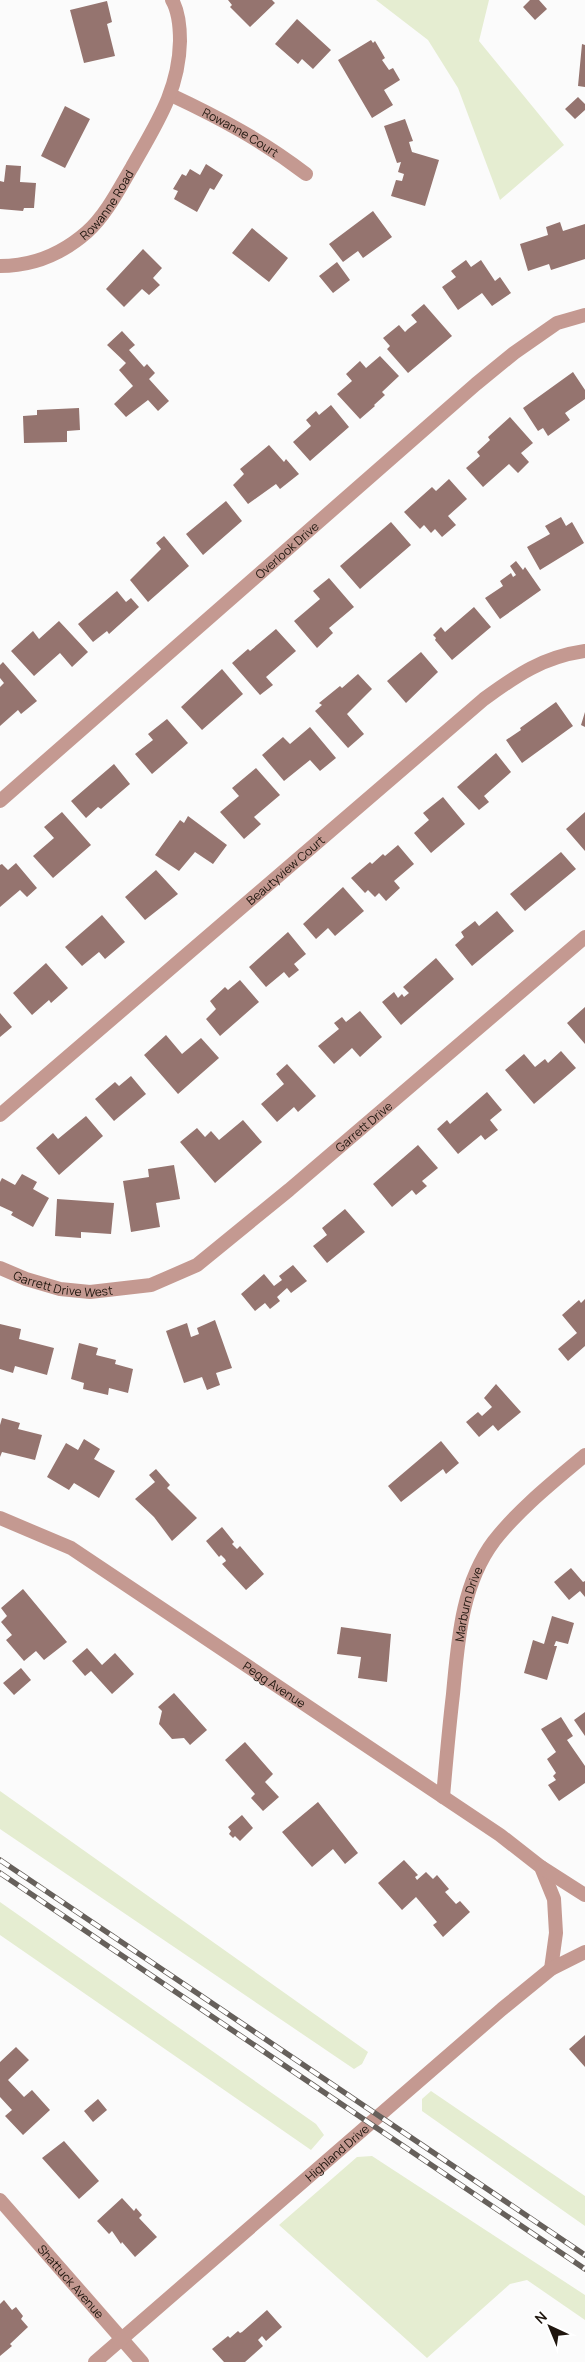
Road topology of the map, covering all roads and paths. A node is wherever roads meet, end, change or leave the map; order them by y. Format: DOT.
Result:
graph roads {
  1 [pos="172,0"];
  2 [pos="171,95"];
  3 [pos="306,174"];
  4 [pos="0,266"];
  5 [pos="585,315"];
  6 [pos="585,651"];
  7 [pos="0,800"];
  8 [pos="585,937"];
  9 [pos="0,1115"];
  10 [pos="0,1268"];
  11 [pos="128,1289"];
  12 [pos="585,1455"];
  13 [pos="0,1518"];
  14 [pos="443,1797"];
  15 [pos="541,1867"];
  16 [pos="585,1895"];
  17 [pos="585,1952"];
  18 [pos="551,1969"];
  19 [pos="0,2200"];
  20 [pos="122,2339"];
  21 [pos="95,2362"];
  22 [pos="142,2362"];
  1 -- 2 [label="street, Rowanne Road"];
  2 -- 3 [label="street, Rowanne Court"];
  2 -- 4 [label="street, Rowanne Road"];
  5 -- 7 [label="street, Overlook Drive"];
  6 -- 9 [label="street, Beautyview Court"];
  8 -- 11 [label="street, Garrett Drive"];
  10 -- 11 [label="street, Garrett Drive West"];
  12 -- 14 [label="street, Marburn Drive"];
  13 -- 14 [label="street, Pegg Avenue"];
  14 -- 15 [label="street, Pegg Avenue"];
  15 -- 16 [label="street, Pegg Avenue"];
  15 -- 18 [label="street, Pegg Avenue"];
  17 -- 18 [label="street, Highland Drive"];
  18 -- 20 [label="street, Highland Drive"];
  19 -- 20 [label="street, Shattuck Avenue"];
  20 -- 21 [label="street, Highland Drive"];
  20 -- 22 [label="street, Shattuck Avenue"];
}
